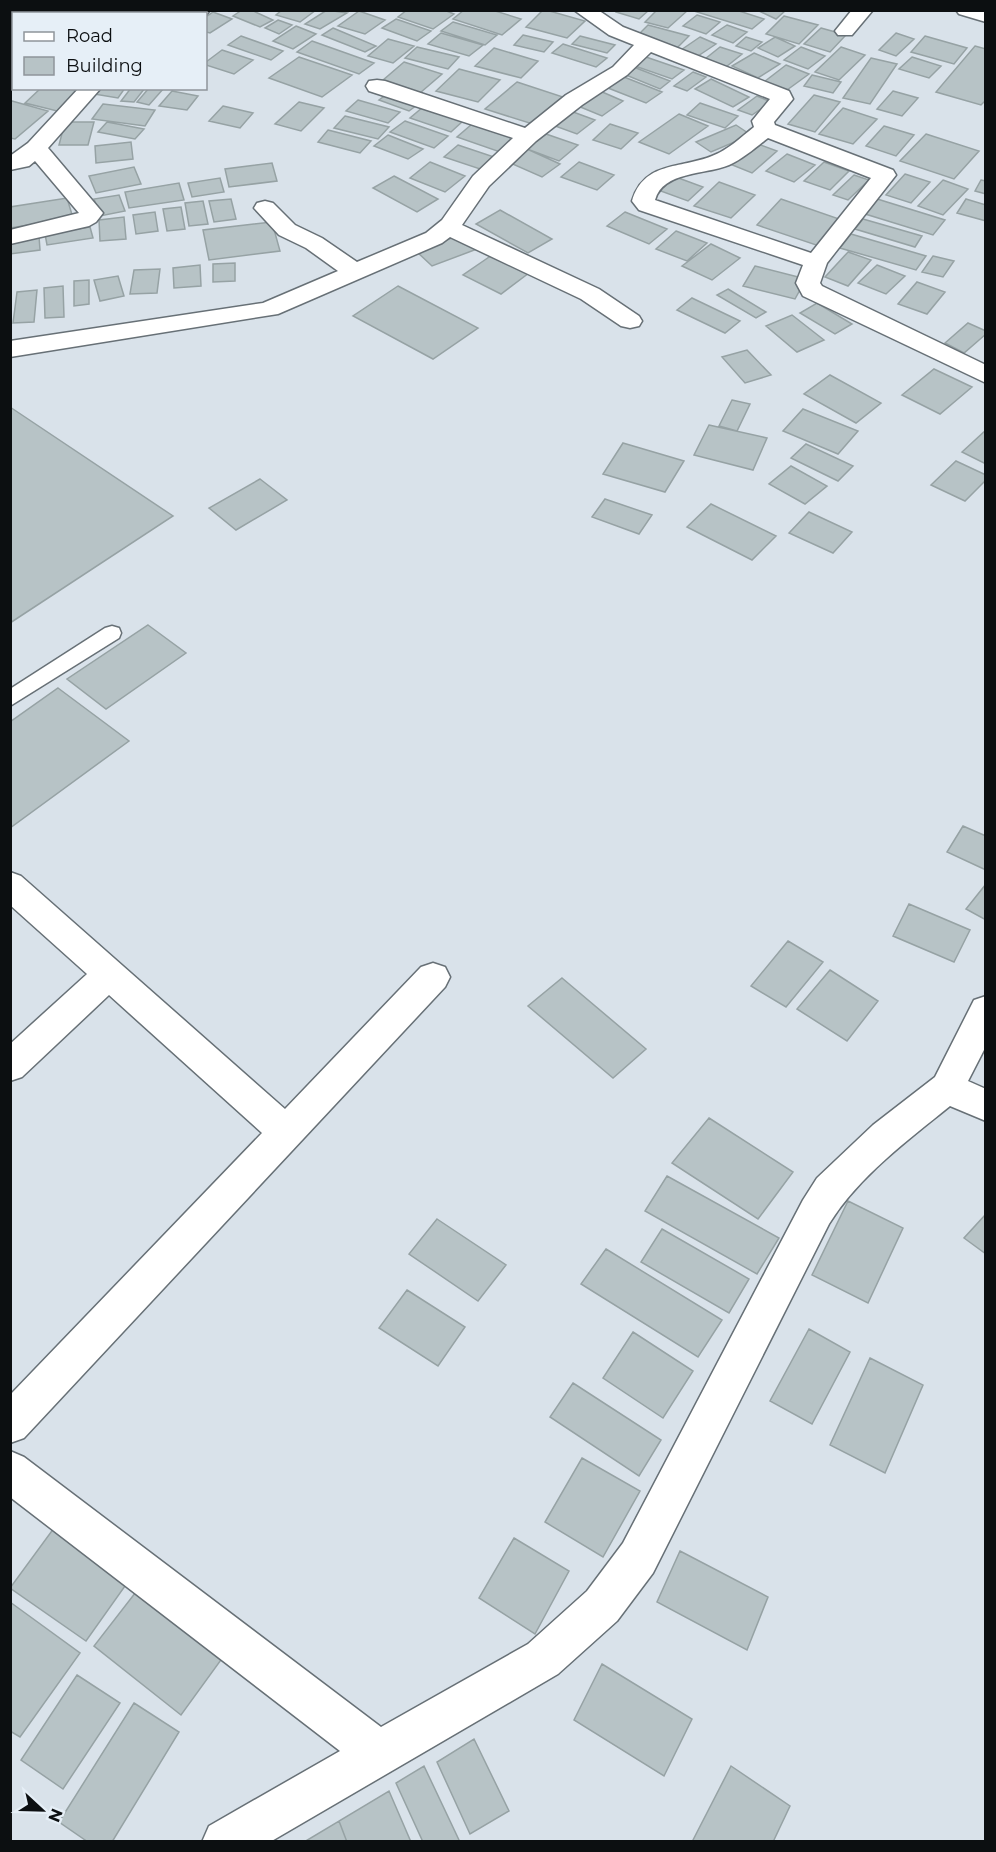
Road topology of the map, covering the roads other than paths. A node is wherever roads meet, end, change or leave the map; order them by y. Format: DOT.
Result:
graph roads {
  1 [pos="584,10"];
  2 [pos="863,10"];
  3 [pos="966,10"];
  4 [pos="986,16"];
  5 [pos="844,32"];
  6 [pos="648,43"];
  7 [pos="376,86"];
  8 [pos="89,90"];
  9 [pos="765,129"];
  10 [pos="528,136"];
  11 [pos="36,148"];
  12 [pos="10,163"];
  13 [pos="265,208"];
  14 [pos="447,227"];
  15 [pos="10,237"];
  16 [pos="816,262"];
  17 [pos="357,273"];
  18 [pos="630,321"];
  19 [pos="10,349"];
  20 [pos="986,375"];
  21 [pos="112,633"];
  22 [pos="10,699"];
  23 [pos="10,885"];
  24 [pos="109,974"];
  25 [pos="434,977"];
  26 [pos="986,1010"];
  27 [pos="10,1066"];
  28 [pos="947,1088"];
  29 [pos="986,1106"];
  30 [pos="286,1132"];
  31 [pos="10,1424"];
  32 [pos="10,1471"];
  33 [pos="379,1753"];
  34 [pos="225,1842"];
  1 -- 6 [label="street"];
  2 -- 5 [label="street"];
  3 -- 4 [label="street"];
  6 -- 9 [label="street"];
  6 -- 10 [label="street"];
  7 -- 10 [label="street"];
  8 -- 11 [label="street"];
  9 -- 16 [label="street"];
  9 -- 16 [label="street"];
  10 -- 14 [label="street"];
  11 -- 12 [label="street"];
  11 -- 15 [label="street"];
  13 -- 17 [label="street"];
  14 -- 17 [label="street"];
  14 -- 18 [label="street"];
  16 -- 20 [label="street"];
  17 -- 19 [label="street"];
  21 -- 22 [label="lane"];
  23 -- 24 [label="street"];
  24 -- 27 [label="street"];
  24 -- 30 [label="street"];
  25 -- 30 [label="street"];
  26 -- 28 [label="street"];
  28 -- 29 [label="street"];
  28 -- 33 [label="street"];
  30 -- 31 [label="street"];
  32 -- 33 [label="street"];
  33 -- 34 [label="street"];
}
